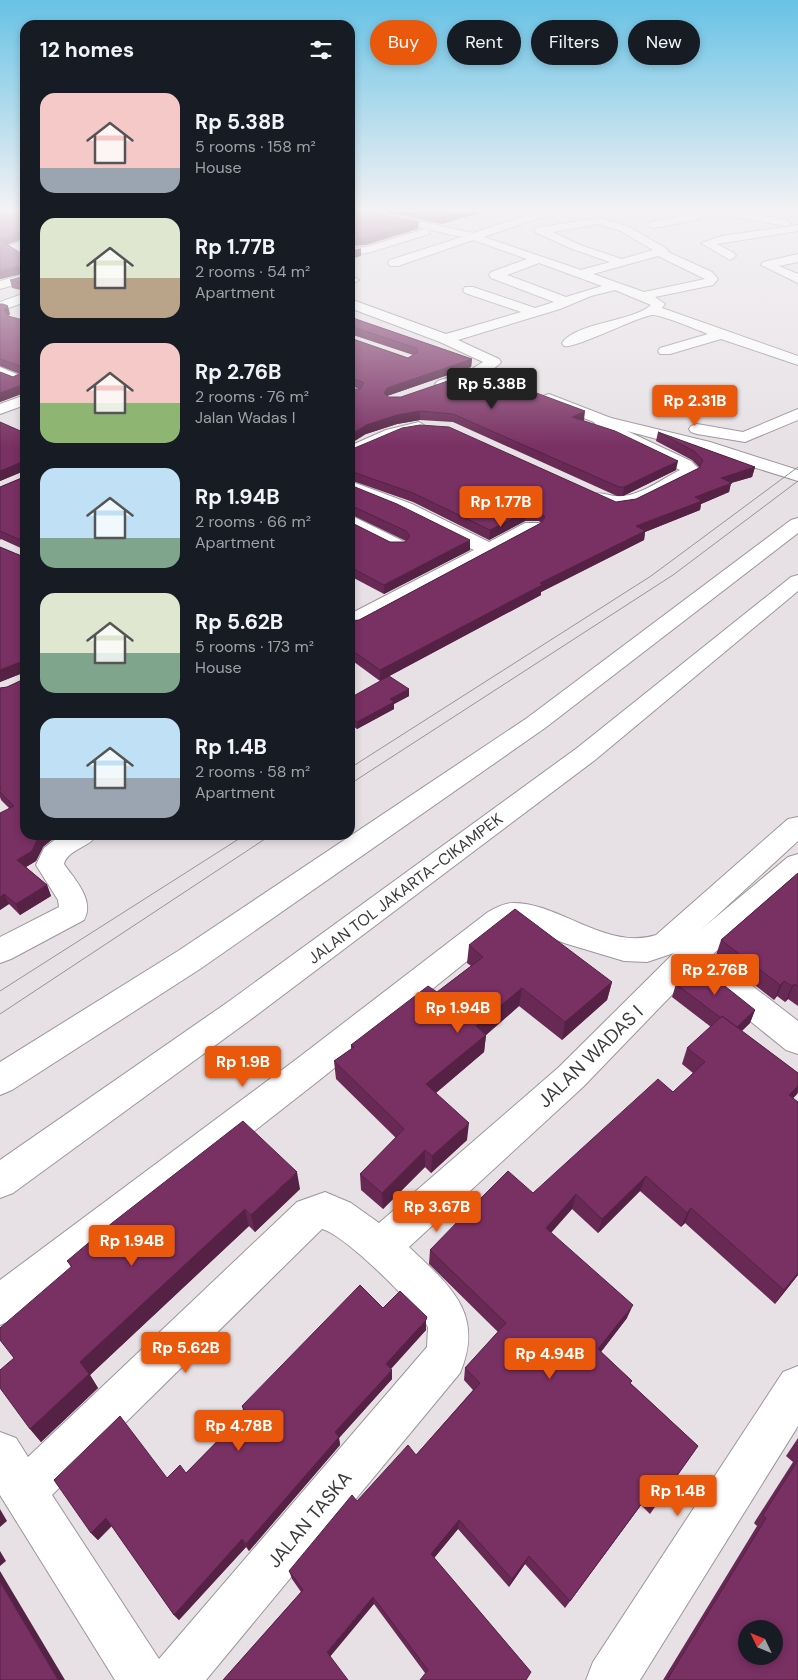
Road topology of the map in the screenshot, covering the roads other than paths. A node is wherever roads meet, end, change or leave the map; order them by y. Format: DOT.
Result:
graph roads {
  1 [pos="470,290"];
  2 [pos="536,290"];
  3 [pos="599,290"];
  4 [pos="629,290"];
  5 [pos="669,290"];
  6 [pos="643,296"];
  7 [pos="20,298"];
  8 [pos="567,302"];
  9 [pos="355,305"];
  10 [pos="0,307"];
  11 [pos="654,310"];
  12 [pos="534,312"];
  13 [pos="390,317"];
  14 [pos="477,317"];
  15 [pos="438,323"];
  16 [pos="494,324"];
  17 [pos="366,327"];
  18 [pos="420,329"];
  19 [pos="722,334"];
  20 [pos="445,339"];
  21 [pos="569,343"];
  22 [pos="665,351"];
  23 [pos="798,361"];
  24 [pos="0,371"];
  25 [pos="477,372"];
  26 [pos="16,379"];
  27 [pos="496,379"];
  28 [pos="431,388"];
  29 [pos="532,393"];
  30 [pos="20,402"];
  31 [pos="0,409"];
  32 [pos="798,414"];
  33 [pos="605,421"];
  34 [pos="434,427"];
  35 [pos="355,450"];
  36 [pos="798,476"];
  37 [pos="355,488"];
  38 [pos="581,490"];
  39 [pos="355,524"];
  40 [pos="798,524"];
  41 [pos="532,527"];
  42 [pos="398,546"];
  43 [pos="488,549"];
  44 [pos="798,581"];
  45 [pos="355,620"];
  46 [pos="798,826"];
  47 [pos="75,840"];
  48 [pos="798,864"];
  49 [pos="0,951"];
  50 [pos="690,956"];
  51 [pos="798,1040"];
  52 [pos="0,1080"];
  53 [pos="0,1180"];
  54 [pos="382,1247"];
  55 [pos="0,1304"];
  56 [pos="798,1387"];
  57 [pos="12,1473"];
  58 [pos="144,1680"];
  59 [pos="174,1680"];
  60 [pos="611,1680"];
  1 -- 12 [label="main road"];
  2 -- 8 [label="main road"];
  3 -- 8 [label="main road"];
  4 -- 6 [label="main road"];
  5 -- 6 [label="main road"];
  6 -- 11 [label="main road"];
  7 -- 10 [label="main road"];
  8 -- 12 [label="main road"];
  9 -- 13 [label="main road"];
  11 -- 19 [label="main road"];
  11 -- 21 [label="main road"];
  12 -- 16 [label="main road"];
  13 -- 17 [label="main road"];
  13 -- 18 [label="main road"];
  14 -- 16 [label="main road"];
  15 -- 18 [label="main road"];
  16 -- 20 [label="main road"];
  18 -- 20 [label="main road"];
  19 -- 22 [label="main road"];
  19 -- 23 [label="main road"];
  20 -- 25 [label="main road"];
  24 -- 26 [label="main road"];
  25 -- 27 [label="main road"];
  25 -- 28 [label="main road"];
  29 -- 33 [label="main road"];
  30 -- 31 [label="main road"];
  32 -- 33 [label="main road"];
  33 -- 36 [label="main road"];
  33 -- 38 [label="main road"];
  34 -- 35 [label="main road"];
  37 -- 43 [label="main road"];
  39 -- 42 [label="main road"];
  40 -- 52 [label="main road"];
  41 -- 43 [label="main road"];
  43 -- 45 [label="main road"];
  44 -- 53 [label="main road, JALAN TOL JAKARTA–CIKAMPEK"];
  46 -- 55 [label="main road"];
  47 -- 49 [label="main road"];
  48 -- 50 [label="main road, JALAN WADAS I"];
  50 -- 51 [label="main road"];
  50 -- 54 [label="main road, JALAN WADAS I"];
  54 -- 57 [label="main road"];
  54 -- 59 [label="main road, JALAN TASKA"];
  56 -- 60 [label="main road"];
  57 -- 58 [label="main road"];
}
